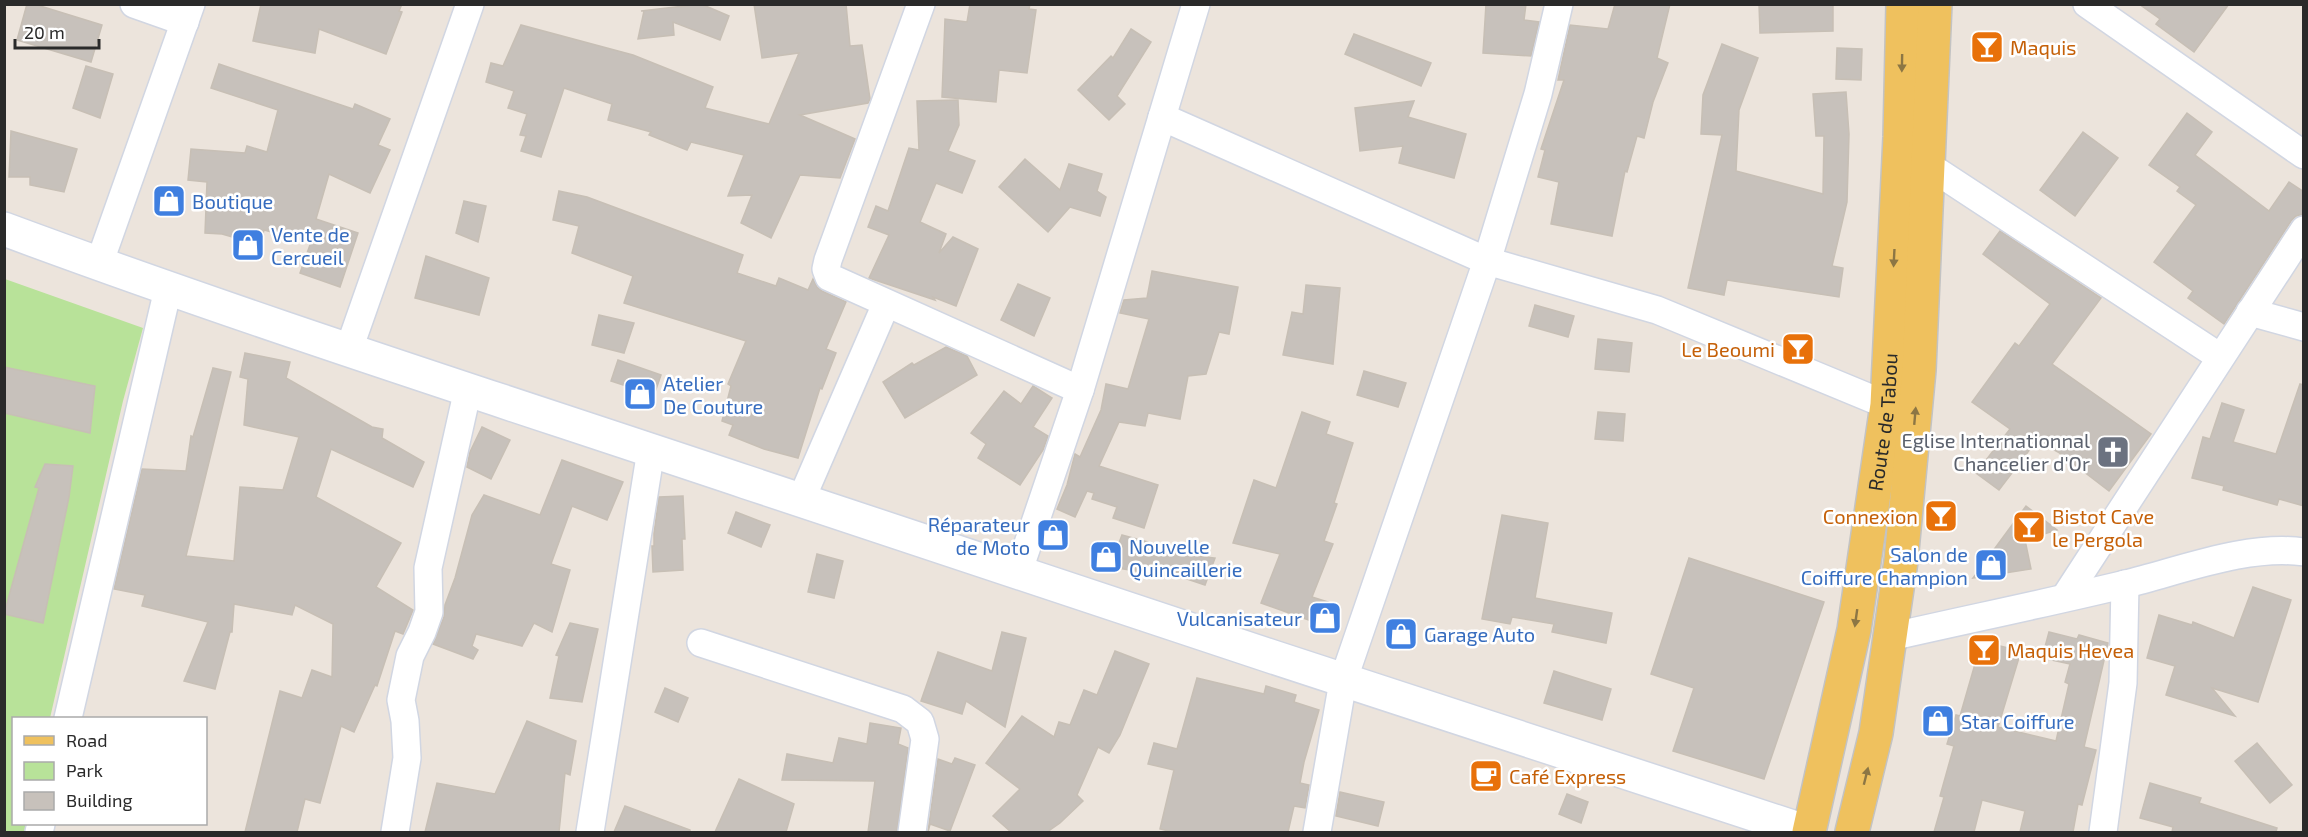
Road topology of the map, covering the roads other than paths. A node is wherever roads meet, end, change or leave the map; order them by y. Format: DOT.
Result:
graph roads {
  1 [pos="134,4"];
  2 [pos="470,4"];
  3 [pos="921,4"];
  4 [pos="1196,4"];
  5 [pos="1558,4"];
  6 [pos="1903,4"];
  7 [pos="1935,4"];
  8 [pos="2088,4"];
  9 [pos="188,13"];
  10 [pos="1162,117"];
  11 [pos="2304,155"];
  12 [pos="1929,166"];
  13 [pos="4,229"];
  14 [pos="2304,230"];
  15 [pos="1487,261"];
  16 [pos="99,264"];
  17 [pos="168,289"];
  18 [pos="886,304"];
  19 [pos="2250,312"];
  20 [pos="2304,327"];
  21 [pos="349,349"];
  22 [pos="2220,357"];
  23 [pos="468,389"];
  24 [pos="1080,390"];
  25 [pos="1887,405"];
  26 [pos="651,450"];
  27 [pos="801,500"];
  28 [pos="2304,552"];
  29 [pos="1017,573"];
  30 [pos="2125,584"];
  31 [pos="2065,597"];
  32 [pos="1890,637"];
  33 [pos="700,643"];
  34 [pos="1343,681"];
  35 [pos="68,717"];
  36 [pos="395,832"];
  37 [pos="590,832"];
  38 [pos="912,832"];
  39 [pos="1317,832"];
  40 [pos="1808,832"];
  41 [pos="1852,832"];
  42 [pos="2103,832"];
  1 -- 9 [label="street"];
  2 -- 21 [label="street"];
  3 -- 18 [label="street"];
  4 -- 10 [label="street"];
  5 -- 15 [label="street"];
  6 -- 25 [label="main road, Route de Tabou, one-way"];
  7 -- 12 [label="main road, Route de Tabou"];
  8 -- 11 [label="street"];
  9 -- 16 [label="street"];
  10 -- 15 [label="street"];
  10 -- 24 [label="street"];
  12 -- 22 [label="street"];
  32 -- 12 [label="main road, Route de Tabou, one-way"];
  13 -- 16 [label="street"];
  14 -- 19 [label="street"];
  15 -- 25 [label="street"];
  15 -- 34 [label="street"];
  16 -- 17 [label="street"];
  17 -- 21 [label="street"];
  17 -- 35 [label="street"];
  18 -- 24 [label="street"];
  18 -- 27 [label="street"];
  19 -- 20 [label="street"];
  19 -- 22 [label="street"];
  21 -- 23 [label="street"];
  22 -- 31 [label="street"];
  23 -- 26 [label="street"];
  23 -- 36 [label="street"];
  24 -- 29 [label="street"];
  25 -- 40 [label="main road, Route de Tabou, one-way"];
  26 -- 27 [label="street"];
  26 -- 37 [label="street"];
  27 -- 29 [label="street"];
  28 -- 30 [label="street"];
  29 -- 34 [label="street"];
  30 -- 31 [label="street"];
  30 -- 42 [label="street"];
  31 -- 32 [label="street"];
  41 -- 32 [label="main road, Route de Tabou, one-way"];
  33 -- 38 [label="street"];
  34 -- 39 [label="street"];
  34 -- 40 [label="street"];
}
